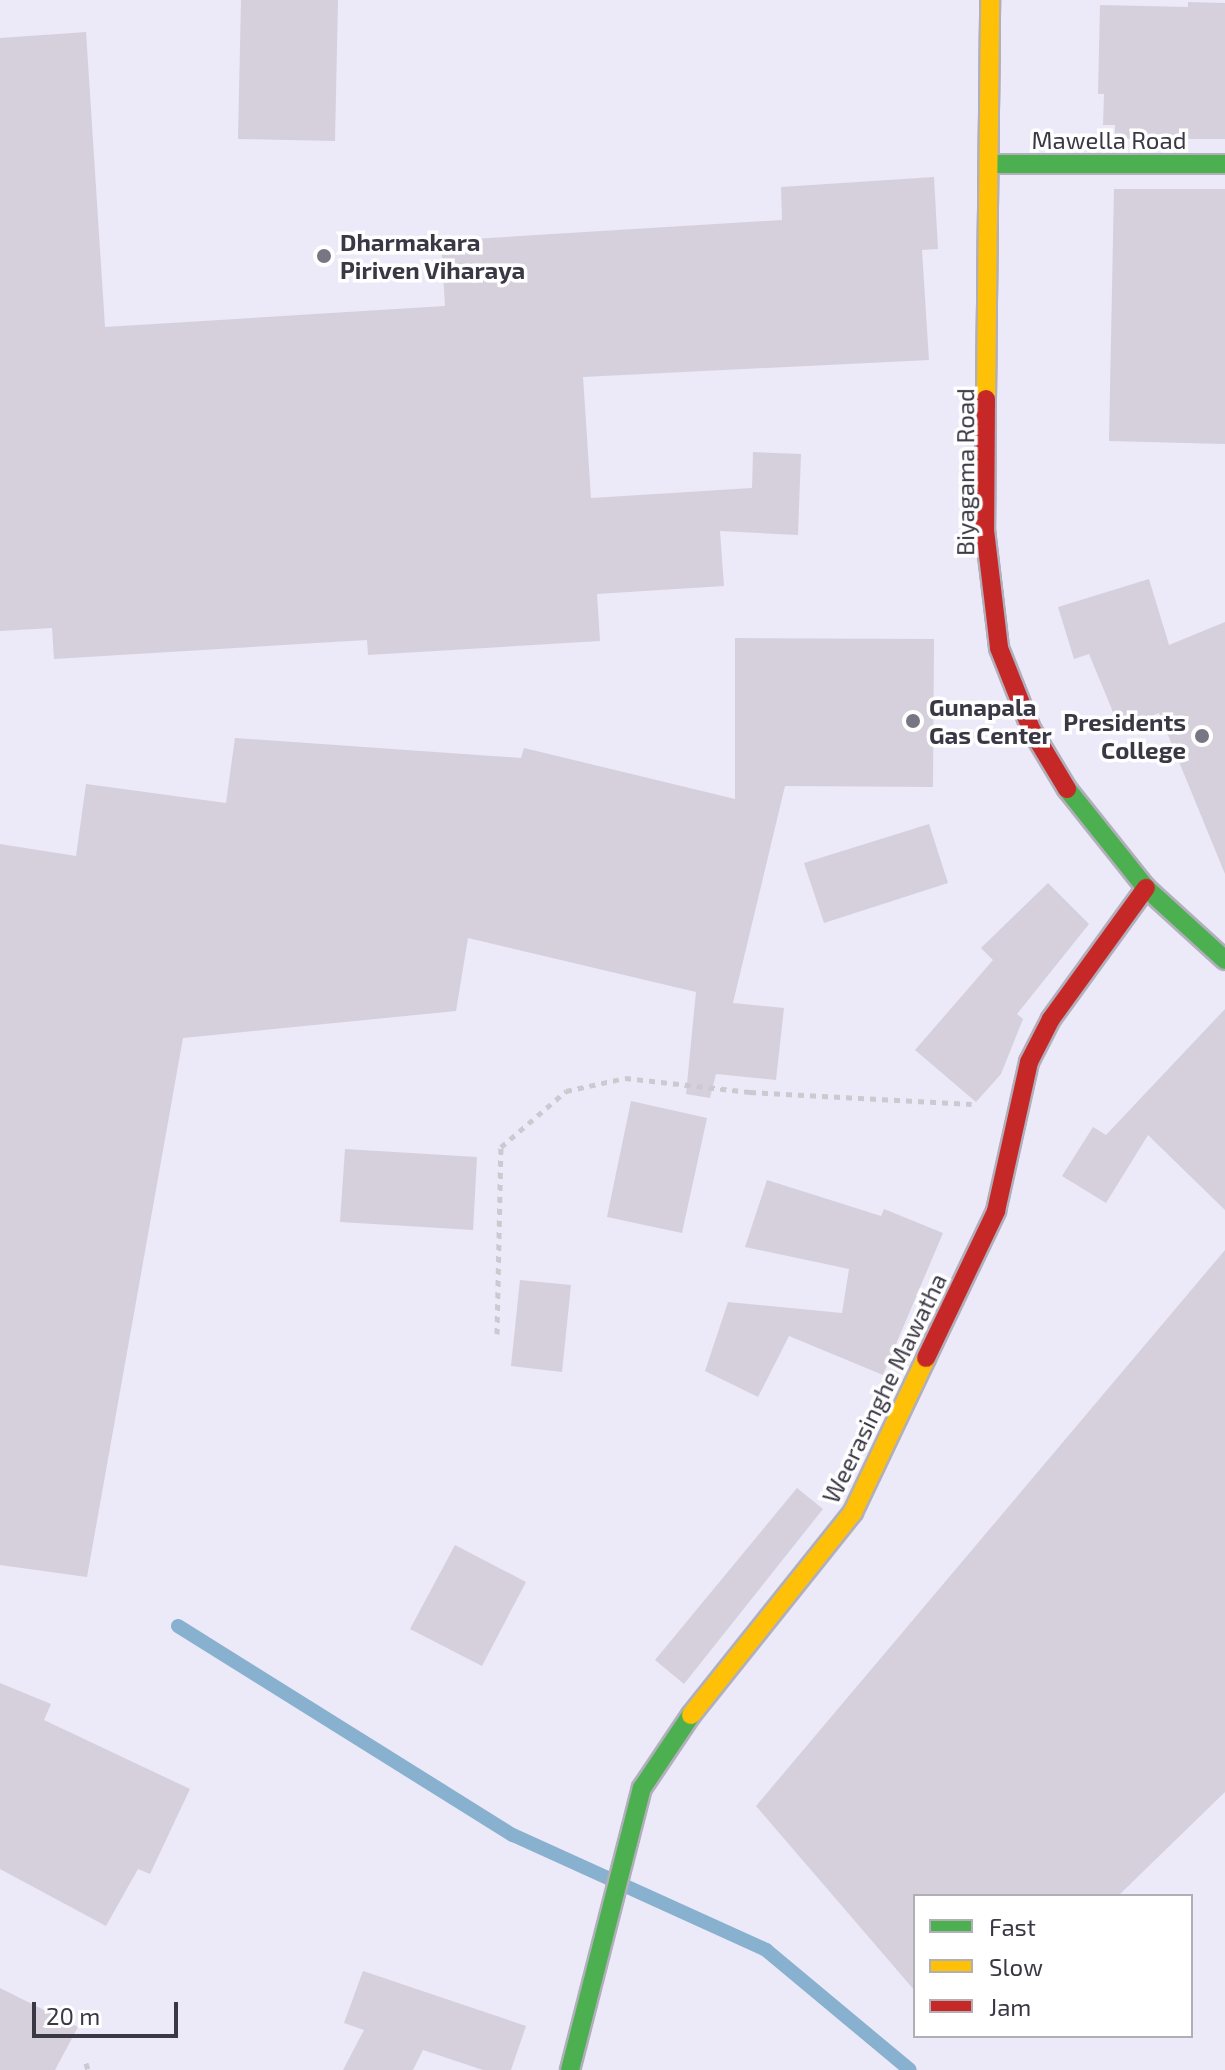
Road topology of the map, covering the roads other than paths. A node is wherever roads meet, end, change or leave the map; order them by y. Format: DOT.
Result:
graph roads {
  1 [pos="990,0"];
  2 [pos="992,164"];
  3 [pos="1225,164"];
  4 [pos="1146,888"];
  5 [pos="1225,960"];
  6 [pos="570,2070"];
  1 -- 2 [label="street, Biyagama Road"];
  2 -- 3 [label="street, Mawella Road"];
  2 -- 4 [label="street, Biyagama Road"];
  4 -- 5 [label="street, Biyagama Road"];
  4 -- 6 [label="street, Weerasinghe Mawatha"];
}
